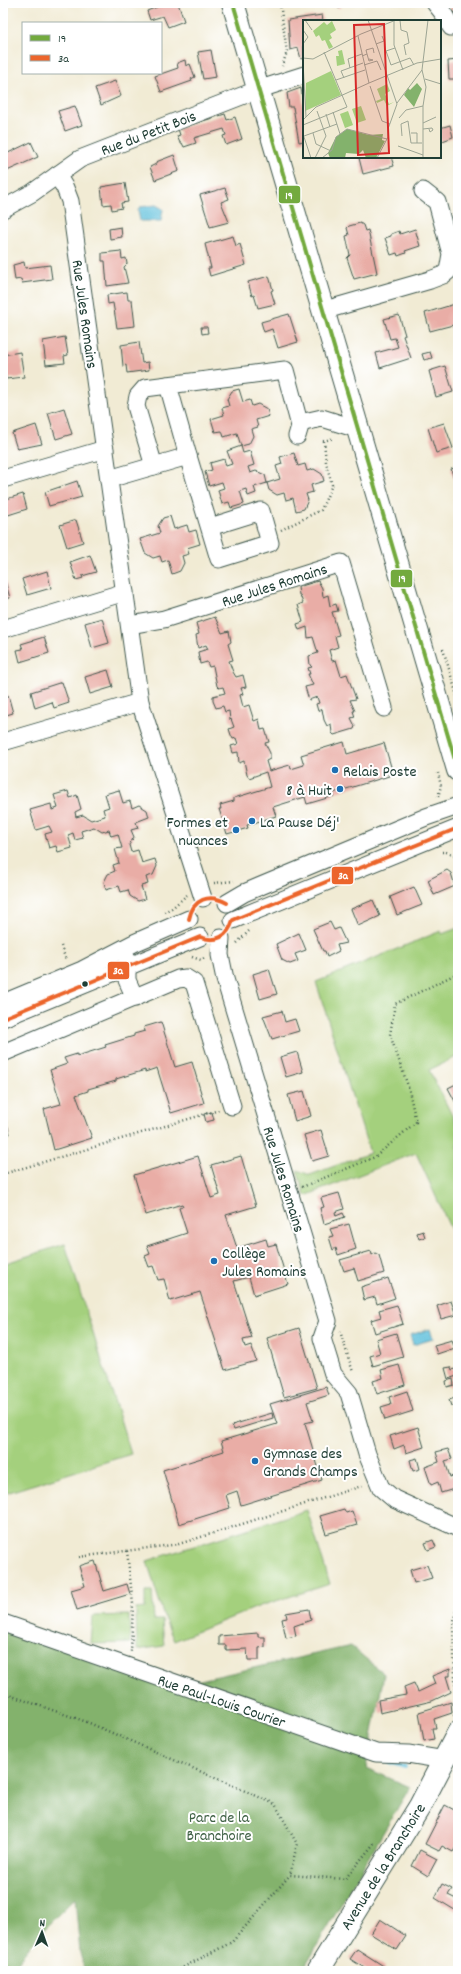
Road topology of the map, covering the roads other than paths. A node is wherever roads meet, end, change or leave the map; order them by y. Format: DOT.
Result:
graph roads {
  1 [pos="233,3"];
  2 [pos="435,3"];
  3 [pos="450,28"];
  4 [pos="303,75"];
  5 [pos="257,90"];
  6 [pos="56,175"];
  7 [pos="423,191"];
  8 [pos="3,209"];
  9 [pos="322,311"];
  10 [pos="168,385"];
  11 [pos="357,431"];
  12 [pos="105,449"];
  13 [pos="188,456"];
  14 [pos="154,466"];
  15 [pos="3,479"];
  16 [pos="109,479"];
  17 [pos="210,527"];
  18 [pos="124,592"];
  19 [pos="130,625"];
  20 [pos="3,628"];
  21 [pos="140,702"];
  22 [pos="384,708"];
  23 [pos="3,742"];
  24 [pos="448,772"];
  25 [pos="458,806"];
  26 [pos="458,828"];
  27 [pos="203,898"];
  28 [pos="227,903"];
  29 [pos="189,919"];
  30 [pos="233,920"];
  31 [pos="200,937"];
  32 [pos="134,943"];
  33 [pos="221,946"];
  34 [pos="126,968"];
  35 [pos="135,998"];
  36 [pos="3,1003"];
  37 [pos="3,1018"];
  38 [pos="3,1052"];
  39 [pos="232,1106"];
  40 [pos="458,1528"];
  41 [pos="3,1623"];
  42 [pos="456,1726"];
  43 [pos="445,1760"];
  44 [pos="318,1971"];
  1 -- 5 [label="main road"];
  2 -- 3 [label="street"];
  4 -- 5 [label="street, Rue du Petit Bois"];
  5 -- 6 [label="street, Rue du Petit Bois"];
  5 -- 9 [label="main road"];
  6 -- 8 [label="street, Rue du Petit Bois"];
  6 -- 12 [label="street, Rue Jules Romains"];
  7 -- 9 [label="street"];
  9 -- 11 [label="main road"];
  10 -- 11 [label="street"];
  10 -- 13 [label="street"];
  10 -- 14 [label="street"];
  11 -- 24 [label="main road"];
  12 -- 15 [label="street"];
  12 -- 16 [label="street, Rue Jules Romains"];
  13 -- 14 [label="street"];
  13 -- 17 [label="street"];
  14 -- 16 [label="street"];
  16 -- 18 [label="street, Rue Jules Romains"];
  17 -- 17 [label="street"];
  18 -- 19 [label="street, Rue Jules Romains"];
  18 -- 20 [label="street"];
  19 -- 21 [label="street, Rue Jules Romains"];
  19 -- 22 [label="street, Rue Jules Romains"];
  21 -- 23 [label="street"];
  21 -- 27 [label="street, Rue Jules Romains"];
  25 -- 28 [label="street"];
  26 -- 30 [label="street"];
  27 -- 28 [label="street"];
  27 -- 29 [label="street"];
  28 -- 30 [label="street"];
  29 -- 31 [label="street"];
  29 -- 32 [label="street"];
  30 -- 33 [label="street"];
  31 -- 33 [label="street"];
  31 -- 34 [label="street"];
  32 -- 34 [label="street"];
  32 -- 36 [label="street"];
  33 -- 40 [label="street, Rue Jules Romains"];
  34 -- 35 [label="street"];
  34 -- 37 [label="street"];
  35 -- 38 [label="street"];
  35 -- 39 [label="street"];
  41 -- 43 [label="street, Rue Paul-Louis Courier"];
  42 -- 43 [label="main road, Avenue de la Branchoire"];
  43 -- 44 [label="main road, Avenue de la Branchoire"];
}
